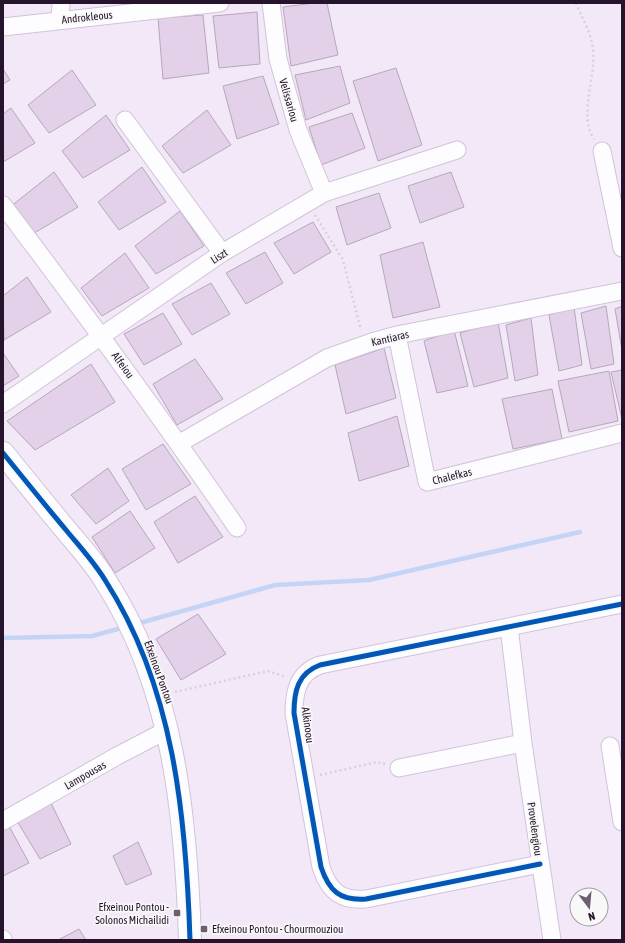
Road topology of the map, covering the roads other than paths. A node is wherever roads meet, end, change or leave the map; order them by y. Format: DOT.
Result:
graph roads {
  1 [pos="220,3"];
  2 [pos="271,3"];
  3 [pos="60,11"];
  4 [pos="3,27"];
  5 [pos="125,120"];
  6 [pos="457,150"];
  7 [pos="602,151"];
  8 [pos="324,193"];
  9 [pos="3,205"];
  10 [pos="622,248"];
  11 [pos="222,253"];
  12 [pos="622,291"];
  13 [pos="102,335"];
  14 [pos="397,335"];
  15 [pos="3,404"];
  16 [pos="622,433"];
  17 [pos="180,443"];
  18 [pos="3,454"];
  19 [pos="237,528"];
  20 [pos="622,604"];
  21 [pos="509,628"];
  22 [pos="168,730"];
  23 [pos="523,742"];
  24 [pos="610,746"];
  25 [pos="399,768"];
  26 [pos="3,821"];
  27 [pos="622,822"];
  28 [pos="540,864"];
  29 [pos="190,940"];
  30 [pos="552,940"];
  1 -- 3 [label="street, Androkleous"];
  2 -- 8 [label="street, Velissariou"];
  3 -- 4 [label="street, Androkleous"];
  5 -- 11 [label="street"];
  6 -- 8 [label="street, Liszt"];
  7 -- 10 [label="street"];
  8 -- 11 [label="street, Liszt"];
  9 -- 13 [label="street, Alfeiou"];
  11 -- 13 [label="street, Liszt"];
  12 -- 14 [label="street, Kantiaras"];
  13 -- 15 [label="street, Liszt"];
  13 -- 17 [label="street, Alfeiou"];
  14 -- 16 [label="street, Chalefkas"];
  14 -- 17 [label="street, Kantiaras"];
  17 -- 19 [label="street, Alfeiou"];
  18 -- 22 [label="street, Efxeinou Pontou"];
  20 -- 21 [label="street"];
  21 -- 23 [label="street, Provelengiou"];
  21 -- 28 [label="street, Alkinoou"];
  22 -- 26 [label="street, Lampousas"];
  22 -- 29 [label="street, Efxeinou Pontou"];
  23 -- 25 [label="street"];
  23 -- 28 [label="street, Provelengiou"];
  24 -- 27 [label="street"];
  28 -- 30 [label="street, Provelengiou"];
}
